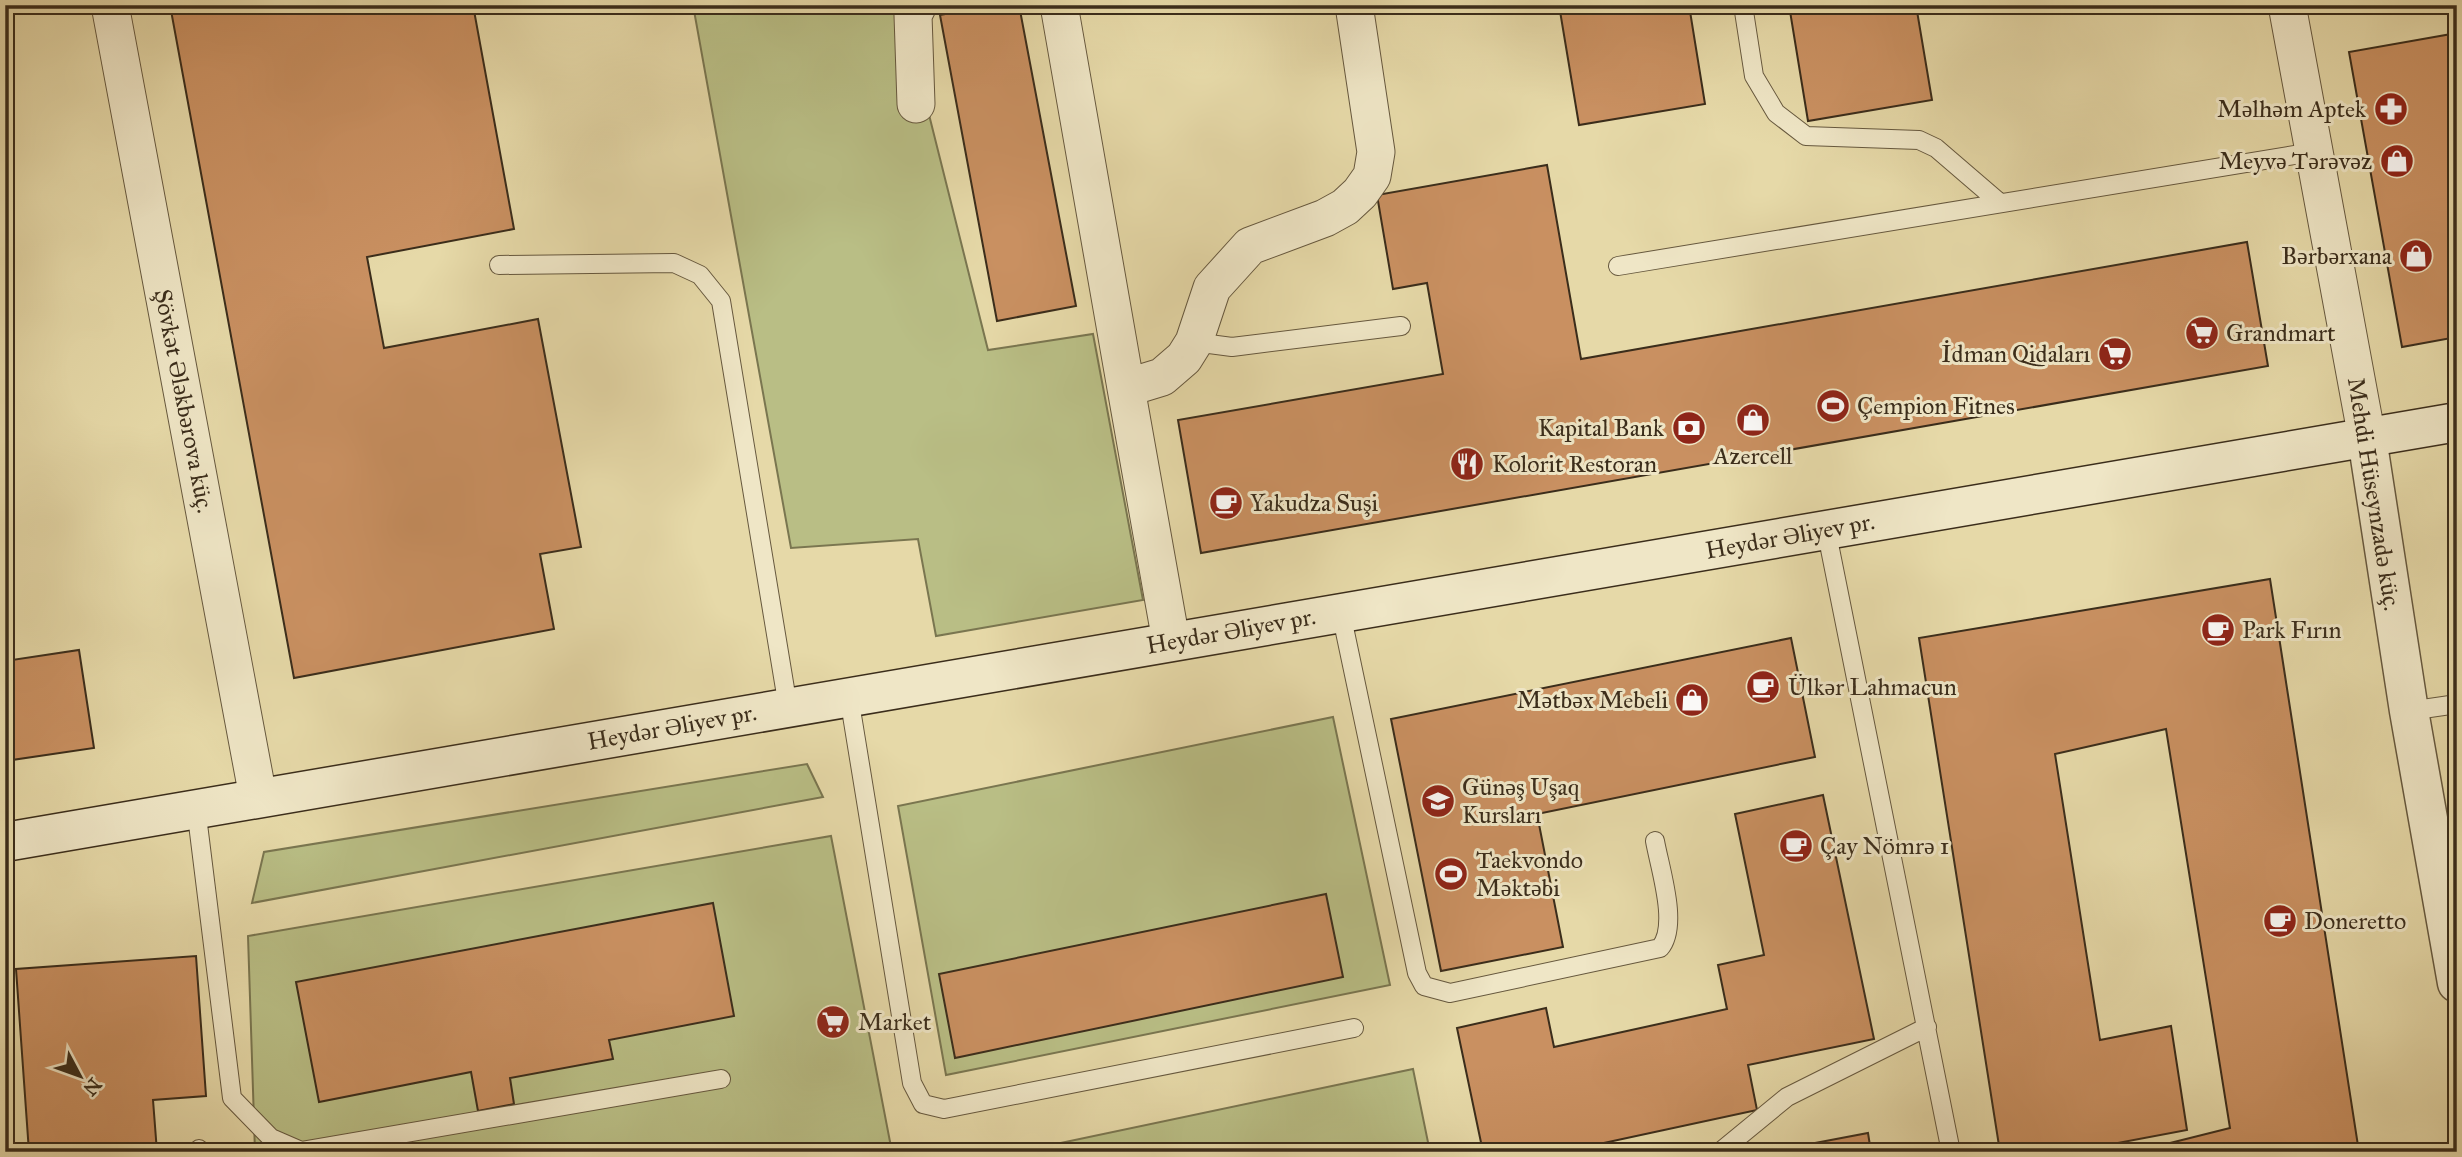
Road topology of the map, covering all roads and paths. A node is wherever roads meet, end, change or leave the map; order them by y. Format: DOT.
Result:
graph roads {
  1 [pos="110,5"];
  2 [pos="918,5"];
  3 [pos="1059,5"];
  4 [pos="1353,5"];
  5 [pos="1743,5"];
  6 [pos="2287,5"];
  7 [pos="916,104"];
  8 [pos="2313,152"];
  9 [pos="2000,203"];
  10 [pos="499,265"];
  11 [pos="1618,266"];
  12 [pos="1401,326"];
  13 [pos="1194,342"];
  14 [pos="1126,388"];
  15 [pos="2457,422"];
  16 [pos="2367,438"];
  17 [pos="1826,529"];
  18 [pos="1341,613"];
  19 [pos="1171,641"];
  20 [pos="849,697"];
  21 [pos="2457,704"];
  22 [pos="789,707"];
  23 [pos="2409,711"];
  24 [pos="258,797"];
  25 [pos="196,808"];
  26 [pos="1655,841"];
  27 [pos="5,842"];
  28 [pos="2457,983"];
  29 [pos="1927,1027"];
  30 [pos="1354,1028"];
  31 [pos="721,1079"];
  32 [pos="1720,1152"];
  33 [pos="1951,1152"];
  1 -- 24 [label="street, Şövkət Ələkbərova küç."];
  2 -- 7 [label="street"];
  3 -- 14 [label="street"];
  4 -- 13 [label="street"];
  5 -- 9 [label="lane"];
  6 -- 8 [label="street, Mehdi Hüseynzadə küç."];
  8 -- 9 [label="lane"];
  8 -- 16 [label="street, Mehdi Hüseynzadə küç."];
  9 -- 11 [label="lane"];
  10 -- 22 [label="lane"];
  12 -- 13 [label="lane"];
  13 -- 14 [label="street"];
  14 -- 19 [label="street"];
  15 -- 16 [label="main road, Heydər Əliyev pr."];
  16 -- 17 [label="main road, Heydər Əliyev pr."];
  16 -- 23 [label="main road, Mehdi Hüseynzadə küç."];
  17 -- 18 [label="main road, Heydər Əliyev pr."];
  17 -- 29 [label="lane"];
  18 -- 19 [label="main road, Heydər Əliyev pr."];
  18 -- 26 [label="lane"];
  19 -- 20 [label="main road, Heydər Əliyev pr."];
  20 -- 22 [label="main road, Heydər Əliyev pr."];
  20 -- 30 [label="lane"];
  21 -- 23 [label="lane"];
  22 -- 24 [label="main road, Heydər Əliyev pr."];
  23 -- 28 [label="main road, Mehdi Hüseynzadə küç."];
  24 -- 25 [label="main road, Heydər Əliyev pr."];
  25 -- 27 [label="main road, Heydər Əliyev pr."];
  25 -- 31 [label="lane"];
  29 -- 32 [label="lane"];
  29 -- 33 [label="lane"];
}
